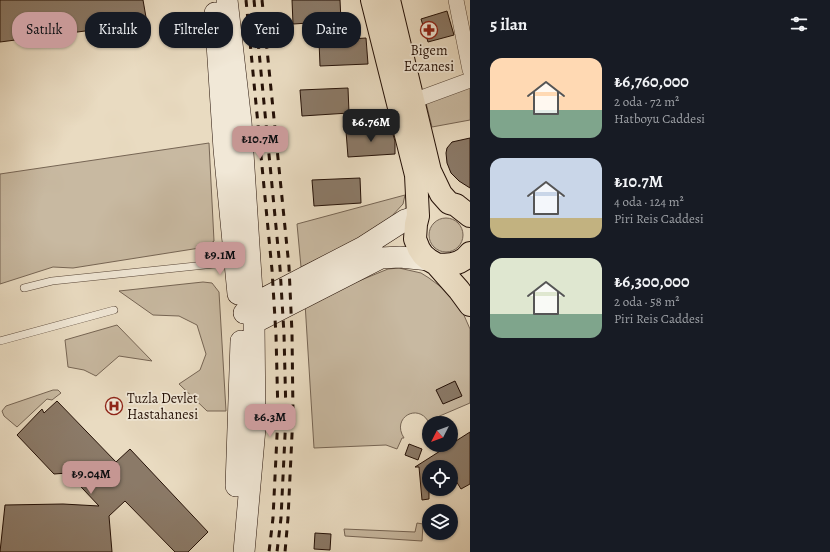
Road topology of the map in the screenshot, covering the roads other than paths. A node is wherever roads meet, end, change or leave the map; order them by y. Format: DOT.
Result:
graph roads {
  1 [pos="214,0"];
  2 [pos="227,0"];
  3 [pos="372,0"];
  4 [pos="389,0"];
  5 [pos="456,0"];
  6 [pos="470,70"];
  7 [pos="470,80"];
  8 [pos="413,101"];
  9 [pos="463,210"];
  10 [pos="418,216"];
  11 [pos="470,253"];
  12 [pos="235,262"];
  13 [pos="433,262"];
  14 [pos="24,288"];
  15 [pos="470,305"];
  16 [pos="114,310"];
  17 [pos="249,314"];
  18 [pos="0,341"];
  19 [pos="230,552"];
  20 [pos="244,552"];
  1 -- 12 [label="street"];
  2 -- 17 [label="street"];
  3 -- 10 [label="main road"];
  4 -- 8 [label="main road"];
  5 -- 6 [label="street"];
  7 -- 8 [label="street"];
  8 -- 9 [label="main road"];
  9 -- 10 [label="main road"];
  10 -- 13 [label="main road"];
  10 -- 17 [label="street"];
  11 -- 13 [label="main road"];
  12 -- 14 [label="lane"];
  12 -- 17 [label="street"];
  13 -- 15 [label="main road"];
  13 -- 17 [label="street"];
  16 -- 18 [label="lane"];
  17 -- 19 [label="street"];
  17 -- 20 [label="street"];
}
